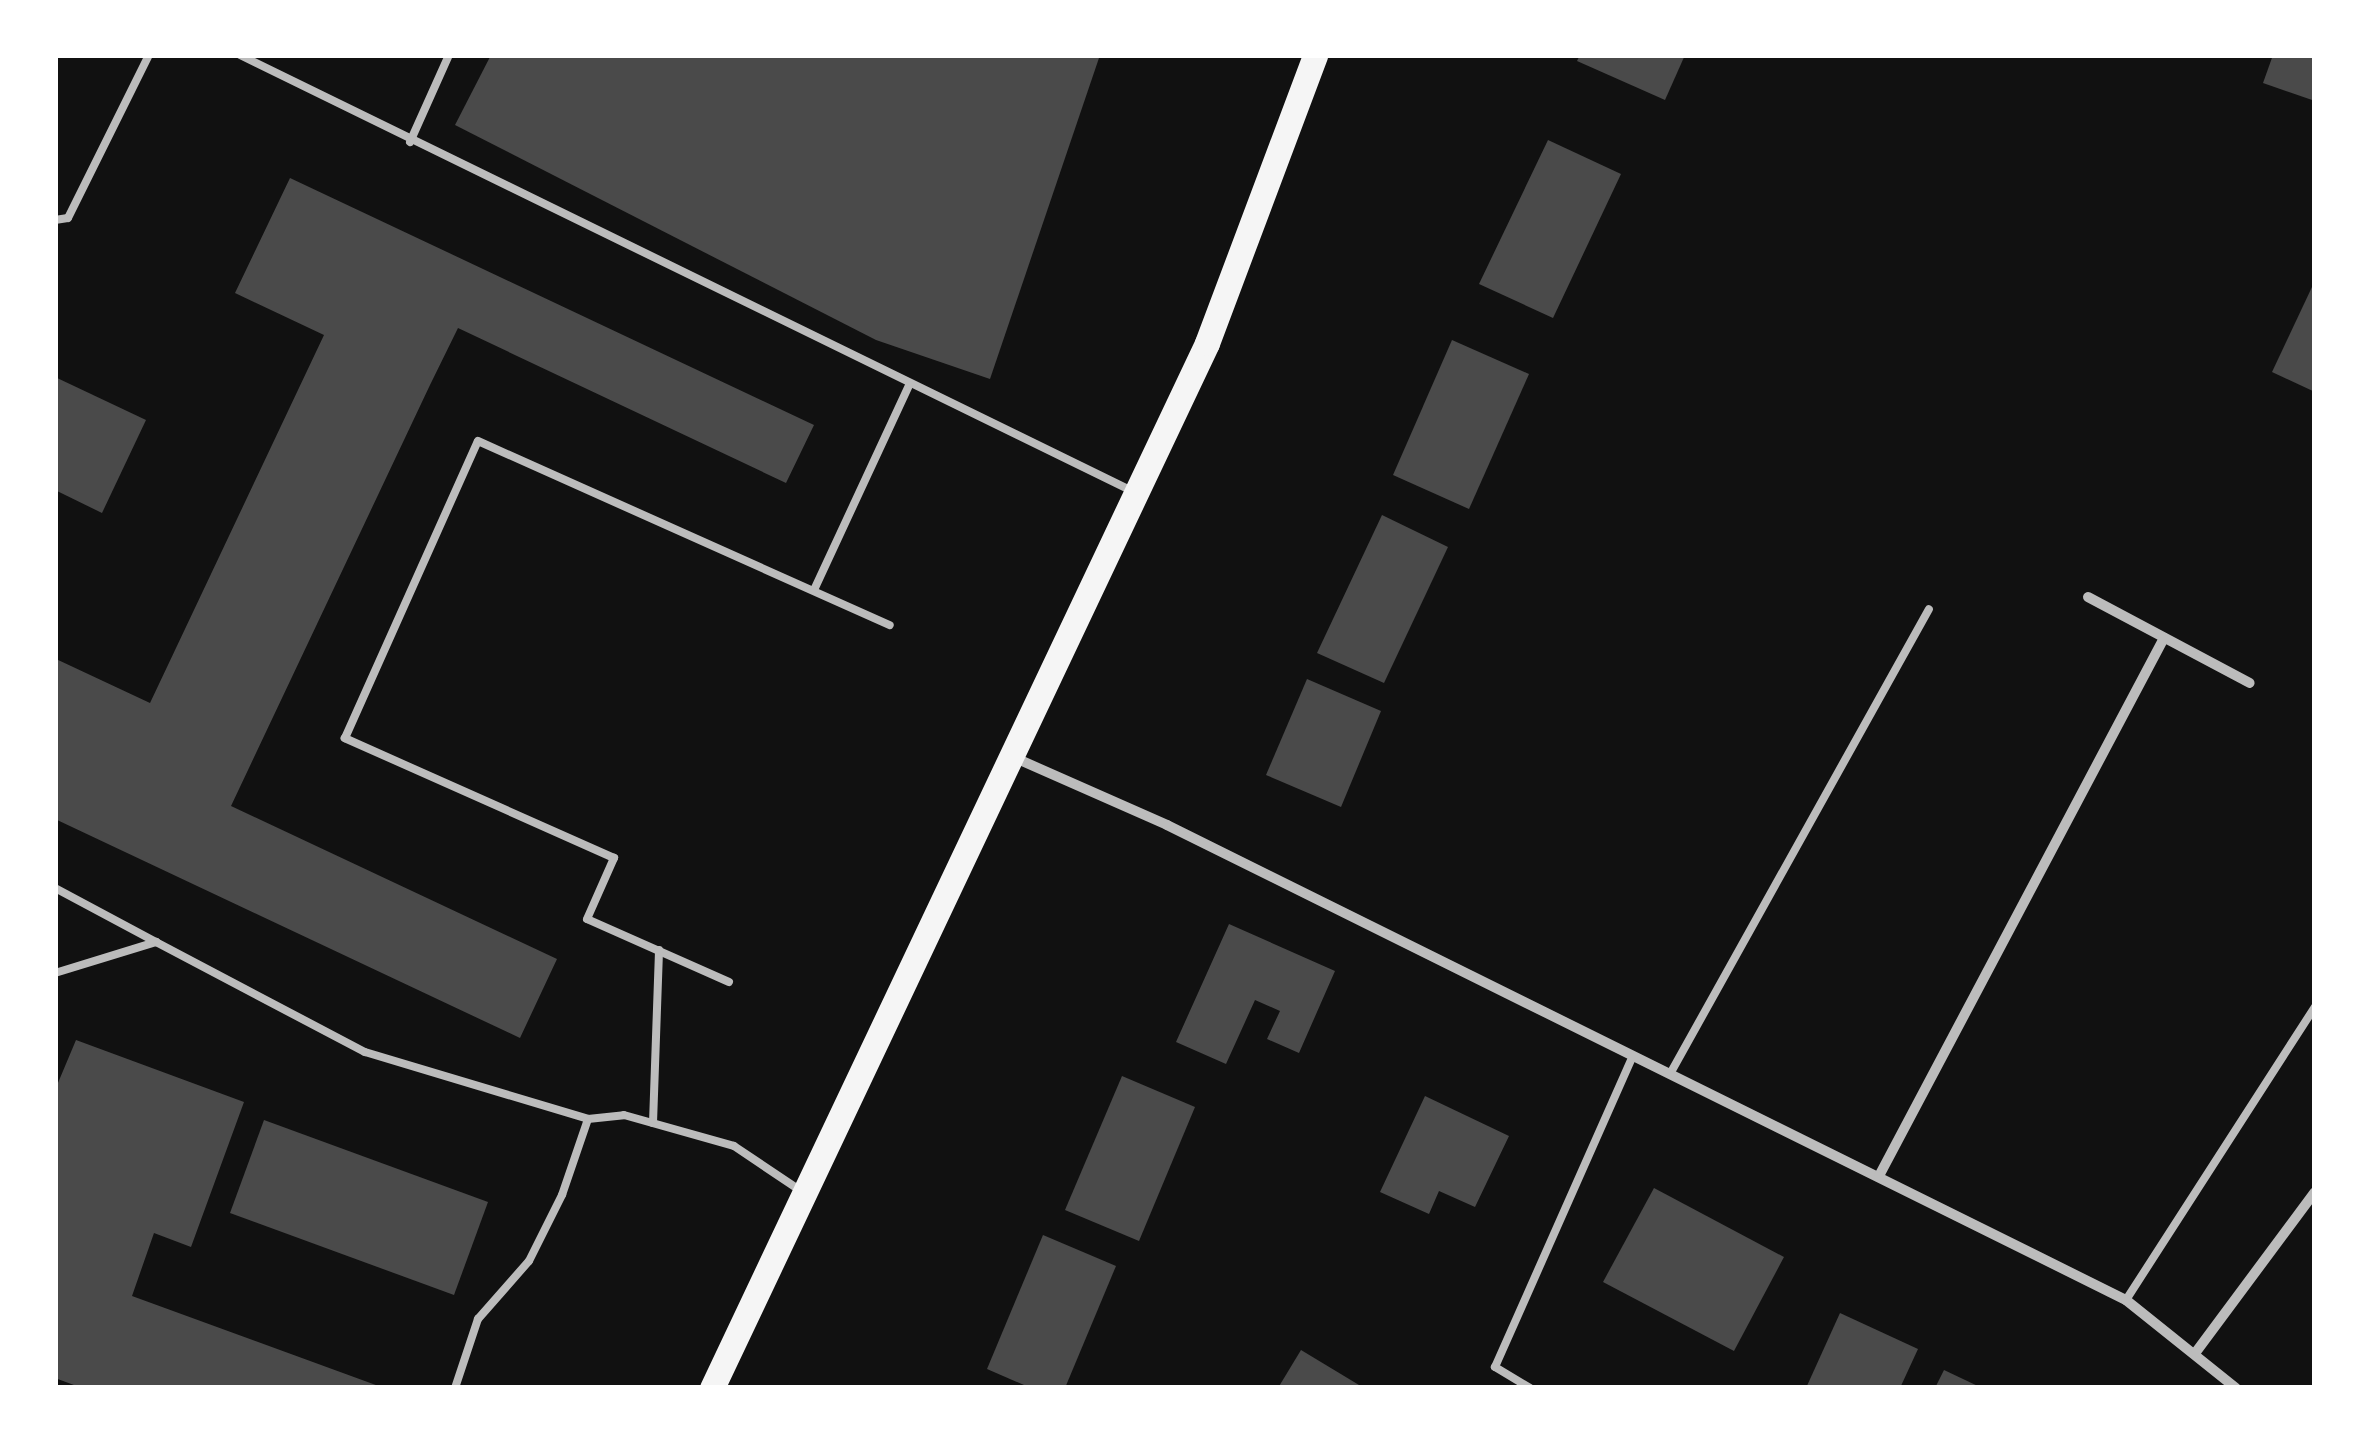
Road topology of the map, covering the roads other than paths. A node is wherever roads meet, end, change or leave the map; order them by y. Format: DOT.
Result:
graph roads {
  1 [pos="149,55"];
  2 [pos="240,55"];
  3 [pos="449,55"];
  4 [pos="1315,55"];
  5 [pos="410,142"];
  6 [pos="55,220"];
  7 [pos="910,383"];
  8 [pos="1132,491"];
  9 [pos="814,590"];
  10 [pos="2088,597"];
  11 [pos="1928,609"];
  12 [pos="890,625"];
  13 [pos="2164,638"];
  14 [pos="2250,683"];
  15 [pos="1012,756"];
  16 [pos="55,888"];
  17 [pos="156,942"];
  18 [pos="659,950"];
  19 [pos="55,973"];
  20 [pos="729,982"];
  21 [pos="2315,1006"];
  22 [pos="1633,1056"];
  23 [pos="1670,1074"];
  24 [pos="588,1119"];
  25 [pos="653,1123"];
  26 [pos="1879,1176"];
  27 [pos="800,1192"];
  28 [pos="2315,1192"];
  29 [pos="2126,1300"];
  30 [pos="2196,1352"];
  31 [pos="454,1388"];
  32 [pos="712,1388"];
  33 [pos="1530,1388"];
  34 [pos="2236,1388"];
  1 -- 6 [label="lane"];
  2 -- 5 [label="lane"];
  3 -- 5 [label="lane"];
  4 -- 8 [label="main road"];
  5 -- 7 [label="lane"];
  7 -- 8 [label="lane"];
  7 -- 9 [label="lane"];
  8 -- 15 [label="main road"];
  9 -- 12 [label="lane"];
  9 -- 18 [label="lane"];
  10 -- 13 [label="street"];
  11 -- 23 [label="lane"];
  13 -- 14 [label="street"];
  13 -- 26 [label="street"];
  15 -- 22 [label="street"];
  15 -- 27 [label="main road"];
  16 -- 17 [label="lane"];
  17 -- 19 [label="lane"];
  17 -- 24 [label="lane"];
  18 -- 20 [label="lane"];
  18 -- 25 [label="lane"];
  21 -- 29 [label="lane"];
  22 -- 23 [label="street"];
  22 -- 33 [label="lane"];
  23 -- 26 [label="street"];
  24 -- 25 [label="lane"];
  24 -- 31 [label="lane"];
  25 -- 27 [label="lane"];
  26 -- 29 [label="street"];
  27 -- 32 [label="main road"];
  28 -- 30 [label="street"];
  29 -- 30 [label="street"];
  30 -- 34 [label="street"];
}
